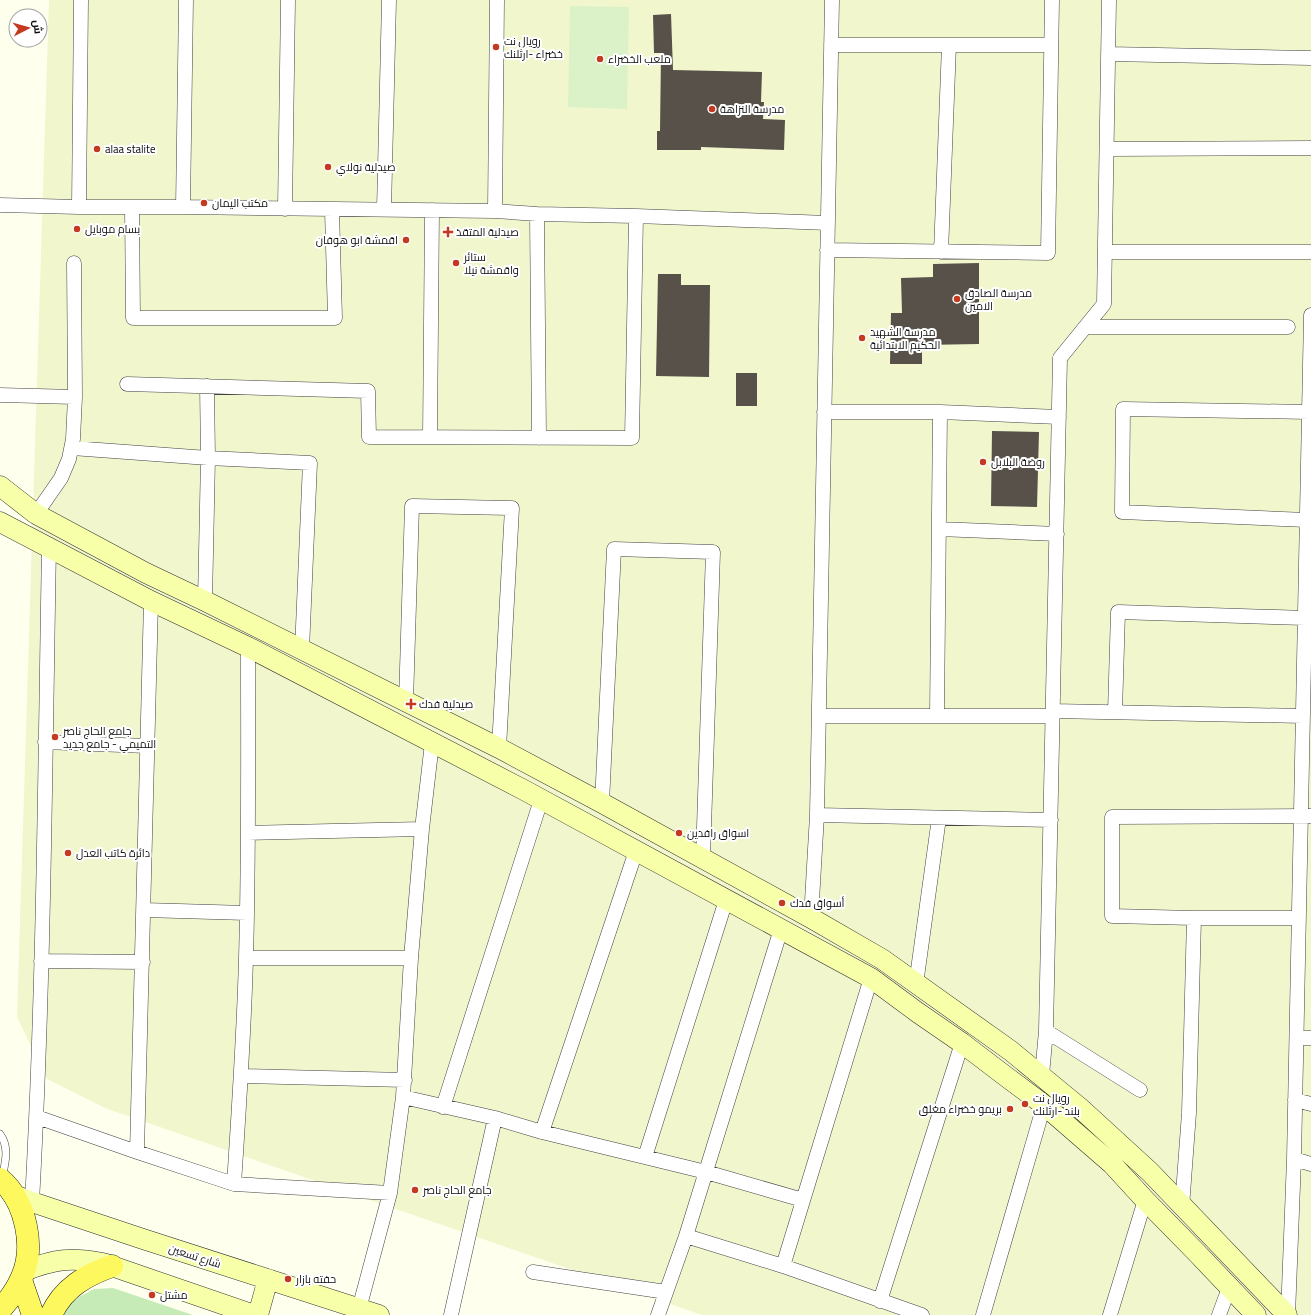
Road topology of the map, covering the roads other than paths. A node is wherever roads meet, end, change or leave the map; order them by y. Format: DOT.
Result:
graph roads {
  1 [pos="81,0"];
  2 [pos="186,0"];
  3 [pos="288,0"];
  4 [pos="389,0"];
  5 [pos="497,0"];
  6 [pos="832,0"];
  7 [pos="1052,0"];
  8 [pos="1109,0"];
  9 [pos="831,45"];
  10 [pos="949,45"];
  11 [pos="1051,45"];
  12 [pos="1108,54"];
  13 [pos="1311,58"];
  14 [pos="1311,148"];
  15 [pos="1107,149"];
  16 [pos="0,205"];
  17 [pos="132,207"];
  18 [pos="183,207"];
  19 [pos="79,208"];
  20 [pos="285,209"];
  21 [pos="332,210"];
  22 [pos="384,210"];
  23 [pos="432,210"];
  24 [pos="495,211"];
  25 [pos="537,214"];
  26 [pos="636,216"];
  27 [pos="828,224"];
  28 [pos="827,250"];
  29 [pos="941,252"];
  30 [pos="1105,252"];
  31 [pos="1311,252"];
  32 [pos="74,263"];
  33 [pos="1311,316"];
  34 [pos="1311,326"];
  35 [pos="1086,327"];
  36 [pos="1288,327"];
  37 [pos="127,384"];
  38 [pos="207,386"];
  39 [pos="0,395"];
  40 [pos="74,397"];
  41 [pos="824,412"];
  42 [pos="940,412"];
  43 [pos="1309,412"];
  44 [pos="1059,417"];
  45 [pos="430,438"];
  46 [pos="539,438"];
  47 [pos="72,448"];
  48 [pos="208,458"];
  49 [pos="0,486"];
  50 [pos="36,514"];
  51 [pos="1307,520"];
  52 [pos="0,522"];
  53 [pos="939,529"];
  54 [pos="71,532"];
  55 [pos="1056,534"];
  56 [pos="54,550"];
  57 [pos="151,601"];
  58 [pos="205,601"];
  59 [pos="1307,609"];
  60 [pos="248,647"];
  61 [pos="302,650"];
  62 [pos="406,702"];
  63 [pos="1306,711"];
  64 [pos="1114,712"];
  65 [pos="1053,713"];
  66 [pos="819,716"];
  67 [pos="937,716"];
  68 [pos="45,742"];
  69 [pos="432,743"];
  70 [pos="147,746"];
  71 [pos="499,748"];
  72 [pos="535,768"];
  73 [pos="524,790"];
  74 [pos="541,800"];
  75 [pos="602,803"];
  76 [pos="817,815"];
  77 [pos="1306,815"];
  78 [pos="939,818"];
  79 [pos="1051,820"];
  80 [pos="422,828"];
  81 [pos="248,833"];
  82 [pos="636,851"];
  83 [pos="703,858"];
  84 [pos="726,900"];
  85 [pos="144,910"];
  86 [pos="247,913"];
  87 [pos="811,918"];
  88 [pos="1194,918"];
  89 [pos="1303,925"];
  90 [pos="781,929"];
  91 [pos="246,958"];
  92 [pos="411,958"];
  93 [pos="41,961"];
  94 [pos="142,962"];
  95 [pos="871,978"];
  96 [pos="916,984"];
  97 [pos="1046,1031"];
  98 [pos="1297,1038"];
  99 [pos="1311,1038"];
  100 [pos="962,1043"];
  101 [pos="1042,1075"];
  102 [pos="242,1076"];
  103 [pos="405,1080"];
  104 [pos="1140,1090"];
  105 [pos="403,1097"];
  106 [pos="1296,1100"];
  107 [pos="1311,1104"];
  108 [pos="1044,1105"];
  109 [pos="443,1107"];
  110 [pos="37,1117"];
  111 [pos="495,1118"];
  112 [pos="542,1132"];
  113 [pos="0,1134"];
  114 [pos="137,1152"];
  115 [pos="645,1157"];
  116 [pos="1294,1159"];
  117 [pos="1311,1164"];
  118 [pos="706,1172"];
  119 [pos="5,1184"];
  120 [pos="234,1184"];
  121 [pos="390,1193"];
  122 [pos="803,1200"];
  123 [pos="1145,1200"];
  124 [pos="32,1202"];
  125 [pos="1182,1207"];
  126 [pos="686,1236"];
  127 [pos="1211,1236"];
  128 [pos="1197,1253"];
  129 [pos="112,1266"];
  130 [pos="783,1266"];
  131 [pos="533,1272"];
  132 [pos="23,1275"];
  133 [pos="268,1279"];
  134 [pos="1229,1288"];
  135 [pos="666,1292"];
  136 [pos="880,1301"];
  137 [pos="359,1309"];
  138 [pos="0,1310"];
  139 [pos="33,1315"];
  140 [pos="51,1315"];
  141 [pos="254,1315"];
  142 [pos="258,1315"];
  143 [pos="379,1315"];
  144 [pos="451,1315"];
  145 [pos="658,1315"];
  146 [pos="922,1315"];
  147 [pos="983,1315"];
  148 [pos="1110,1315"];
  149 [pos="1219,1315"];
  150 [pos="1256,1315"];
  151 [pos="1288,1315"];
  1 -- 19 [label="street"];
  2 -- 18 [label="street"];
  3 -- 20 [label="street"];
  4 -- 22 [label="street"];
  5 -- 24 [label="street"];
  6 -- 9 [label="street"];
  7 -- 11 [label="street"];
  8 -- 12 [label="street"];
  9 -- 10 [label="street"];
  9 -- 27 [label="street"];
  10 -- 11 [label="street"];
  10 -- 29 [label="street"];
  11 -- 29 [label="street"];
  12 -- 13 [label="street"];
  12 -- 15 [label="street"];
  14 -- 15 [label="street"];
  15 -- 30 [label="street"];
  16 -- 19 [label="street"];
  17 -- 18 [label="street"];
  17 -- 19 [label="street"];
  17 -- 21 [label="street"];
  18 -- 20 [label="street"];
  20 -- 21 [label="street"];
  21 -- 22 [label="street"];
  22 -- 23 [label="street"];
  23 -- 24 [label="street"];
  23 -- 45 [label="street"];
  24 -- 25 [label="street"];
  25 -- 26 [label="street"];
  25 -- 46 [label="street"];
  26 -- 27 [label="street"];
  26 -- 46 [label="street"];
  27 -- 28 [label="street"];
  28 -- 29 [label="street"];
  28 -- 41 [label="street"];
  30 -- 31 [label="street"];
  30 -- 35 [label="street"];
  32 -- 40 [label="street"];
  33 -- 34 [label="street"];
  34 -- 43 [label="street"];
  35 -- 36 [label="street"];
  35 -- 44 [label="street"];
  37 -- 38 [label="street"];
  38 -- 45 [label="street"];
  38 -- 48 [label="street"];
  39 -- 40 [label="street"];
  40 -- 47 [label="street"];
  41 -- 42 [label="street"];
  41 -- 66 [label="street"];
  42 -- 44 [label="street"];
  42 -- 53 [label="street"];
  43 -- 51 [label="street"];
  43 -- 51 [label="street"];
  44 -- 55 [label="street"];
  45 -- 46 [label="street"];
  47 -- 48 [label="street"];
  47 -- 50 [label="street"];
  48 -- 58 [label="street"];
  48 -- 61 [label="street"];
  49 -- 50 [label="main road"];
  50 -- 54 [label="main road"];
  51 -- 59 [label="street"];
  52 -- 56 [label="main road"];
  53 -- 55 [label="street"];
  53 -- 67 [label="street"];
  54 -- 56 [label="main road"];
  54 -- 58 [label="main road"];
  55 -- 65 [label="street"];
  56 -- 57 [label="main road"];
  56 -- 68 [label="street"];
  57 -- 60 [label="main road"];
  57 -- 70 [label="street"];
  58 -- 61 [label="main road"];
  59 -- 63 [label="street"];
  59 -- 64 [label="street"];
  60 -- 69 [label="main road"];
  60 -- 81 [label="street"];
  61 -- 62 [label="main road"];
  62 -- 71 [label="main road"];
  62 -- 71 [label="street"];
  63 -- 64 [label="street"];
  63 -- 77 [label="street"];
  64 -- 65 [label="street"];
  65 -- 67 [label="street"];
  65 -- 79 [label="street"];
  66 -- 67 [label="street"];
  66 -- 76 [label="street"];
  68 -- 70 [label="street"];
  68 -- 93 [label="street"];
  69 -- 73 [label="main road"];
  69 -- 80 [label="street"];
  70 -- 85 [label="street"];
  71 -- 72 [label="main road"];
  72 -- 73 [label="main road"];
  72 -- 75 [label="main road"];
  73 -- 74 [label="main road"];
  74 -- 82 [label="main road"];
  74 -- 109 [label="street"];
  75 -- 83 [label="main road"];
  75 -- 83 [label="street"];
  76 -- 78 [label="street"];
  76 -- 87 [label="street"];
  77 -- 88 [label="street"];
  77 -- 89 [label="street"];
  78 -- 79 [label="street"];
  78 -- 96 [label="street"];
  79 -- 97 [label="street"];
  80 -- 81 [label="street"];
  80 -- 92 [label="street"];
  81 -- 86 [label="street"];
  82 -- 84 [label="main road"];
  82 -- 112 [label="street"];
  83 -- 87 [label="main road"];
  84 -- 90 [label="main road"];
  84 -- 115 [label="street"];
  85 -- 86 [label="street"];
  85 -- 94 [label="street"];
  86 -- 91 [label="street"];
  87 -- 96 [label="main road"];
  88 -- 89 [label="street"];
  88 -- 125 [label="street"];
  89 -- 98 [label="street"];
  90 -- 95 [label="main road"];
  90 -- 118 [label="street"];
  91 -- 92 [label="street"];
  91 -- 102 [label="street"];
  92 -- 103 [label="street"];
  93 -- 94 [label="street"];
  93 -- 110 [label="street"];
  94 -- 114 [label="street"];
  95 -- 100 [label="main road"];
  95 -- 122 [label="street"];
  96 -- 101 [label="main road"];
  97 -- 101 [label="street"];
  97 -- 104 [label="street"];
  98 -- 99 [label="street"];
  98 -- 106 [label="street"];
  100 -- 108 [label="main road"];
  100 -- 136 [label="street"];
  101 -- 125 [label="main road"];
  102 -- 103 [label="street"];
  102 -- 120 [label="street"];
  103 -- 105 [label="street"];
  105 -- 109 [label="street"];
  105 -- 121 [label="street"];
  106 -- 107 [label="street"];
  106 -- 116 [label="street"];
  108 -- 123 [label="main road"];
  108 -- 147 [label="street"];
  109 -- 111 [label="street"];
  110 -- 114 [label="street"];
  110 -- 124 [label="street"];
  111 -- 112 [label="street"];
  111 -- 144 [label="street"];
  112 -- 115 [label="street"];
  113 -- 119 [label="lane"];
  114 -- 120 [label="street"];
  115 -- 118 [label="street"];
  116 -- 117 [label="street"];
  116 -- 151 [label="street"];
  118 -- 122 [label="street"];
  118 -- 126 [label="street"];
  119 -- 124 [label="main road, شارع تسعين"];
  119 -- 132 [label="main road"];
  120 -- 121 [label="street"];
  121 -- 137 [label="street"];
  122 -- 130 [label="street"];
  123 -- 128 [label="main road"];
  123 -- 148 [label="street"];
  124 -- 133 [label="main road, شارع تسعين"];
  125 -- 127 [label="main road"];
  126 -- 130 [label="street"];
  126 -- 135 [label="street"];
  127 -- 128 [label="main road"];
  127 -- 151 [label="main road"];
  128 -- 134 [label="main road"];
  129 -- 132 [label="main road"];
  129 -- 140 [label="main road"];
  129 -- 141 [label="main road"];
  130 -- 136 [label="street"];
  131 -- 135 [label="street"];
  132 -- 138 [label="main road"];
  132 -- 139 [label="main road"];
  133 -- 137 [label="main road, شارع تسعين"];
  133 -- 142 [label="main road"];
  134 -- 149 [label="street"];
  134 -- 150 [label="main road"];
  135 -- 145 [label="street"];
  136 -- 146 [label="street"];
  137 -- 143 [label="main road, شارع تسعين"];
}
